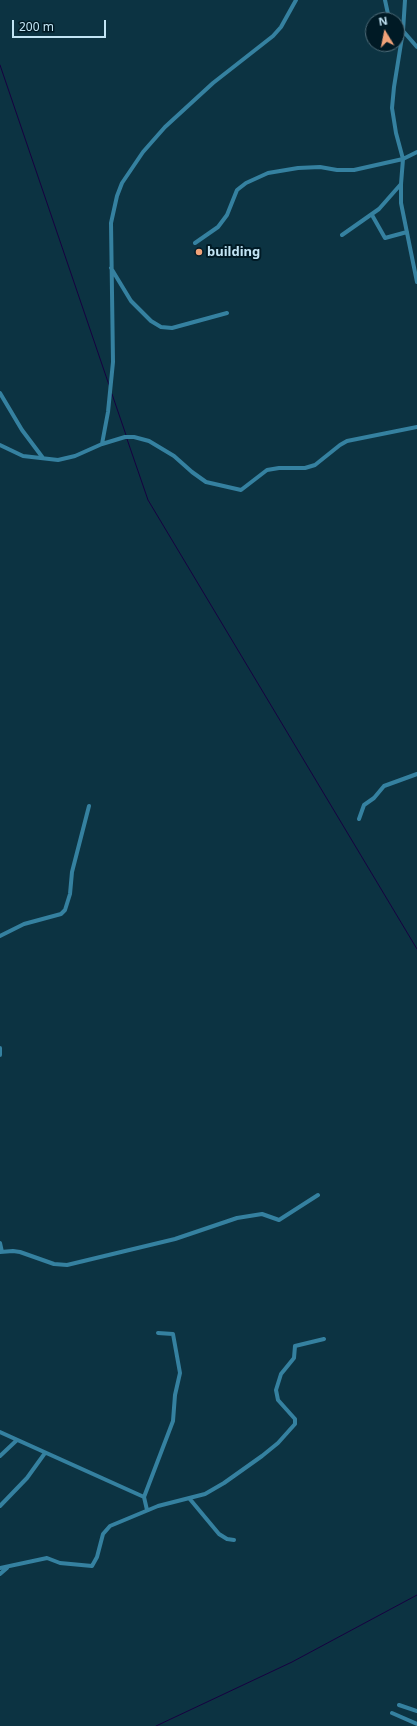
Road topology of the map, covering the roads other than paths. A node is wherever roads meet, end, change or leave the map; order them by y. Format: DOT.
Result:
graph roads {
  1 [pos="296,0"];
  2 [pos="385,0"];
  3 [pos="405,0"];
  4 [pos="388,12"];
  5 [pos="404,12"];
  6 [pos="405,33"];
  7 [pos="417,47"];
  8 [pos="400,52"];
  9 [pos="417,152"];
  10 [pos="403,158"];
  11 [pos="401,184"];
  12 [pos="372,215"];
  13 [pos="407,232"];
  14 [pos="342,235"];
  15 [pos="195,243"];
  16 [pos="111,267"];
  17 [pos="417,282"];
  18 [pos="227,313"];
  19 [pos="0,393"];
  20 [pos="417,427"];
  21 [pos="102,444"];
  22 [pos="0,445"];
  23 [pos="43,458"];
  24 [pos="417,774"];
  25 [pos="89,806"];
  26 [pos="360,819"];
  27 [pos="0,936"];
  28 [pos="0,1048"];
  29 [pos="0,1056"];
  30 [pos="318,1195"];
  31 [pos="0,1243"];
  32 [pos="1,1252"];
  33 [pos="158,1333"];
  34 [pos="324,1339"];
  35 [pos="0,1432"];
  36 [pos="17,1440"];
  37 [pos="45,1453"];
  38 [pos="0,1456"];
  39 [pos="144,1497"];
  40 [pos="189,1498"];
  41 [pos="0,1506"];
  42 [pos="147,1510"];
  43 [pos="234,1540"];
  44 [pos="0,1568"];
  45 [pos="8,1568"];
  46 [pos="0,1574"];
  47 [pos="399,1705"];
  48 [pos="417,1711"];
  49 [pos="392,1713"];
  50 [pos="417,1724"];
  1 -- 16 [label="street"];
  2 -- 4 [label="street"];
  3 -- 5 [label="street"];
  6 -- 7 [label="street"];
  8 -- 10 [label="street"];
  9 -- 10 [label="street"];
  10 -- 11 [label="street"];
  10 -- 15 [label="street"];
  11 -- 12 [label="street"];
  11 -- 13 [label="street"];
  12 -- 13 [label="street"];
  12 -- 14 [label="street"];
  13 -- 17 [label="street"];
  16 -- 18 [label="street"];
  16 -- 21 [label="street"];
  19 -- 23 [label="street"];
  20 -- 21 [label="street"];
  21 -- 23 [label="street"];
  22 -- 23 [label="street"];
  24 -- 26 [label="street"];
  25 -- 27 [label="street"];
  28 -- 29 [label="street"];
  30 -- 32 [label="street"];
  31 -- 32 [label="street"];
  33 -- 39 [label="street"];
  34 -- 40 [label="street"];
  35 -- 36 [label="street"];
  36 -- 37 [label="street"];
  36 -- 38 [label="street"];
  37 -- 39 [label="street"];
  37 -- 41 [label="street"];
  39 -- 42 [label="street"];
  40 -- 42 [label="street"];
  40 -- 43 [label="street"];
  42 -- 45 [label="street"];
  44 -- 45 [label="street"];
  45 -- 46 [label="street"];
  47 -- 48 [label="street"];
  49 -- 50 [label="street"];
}
